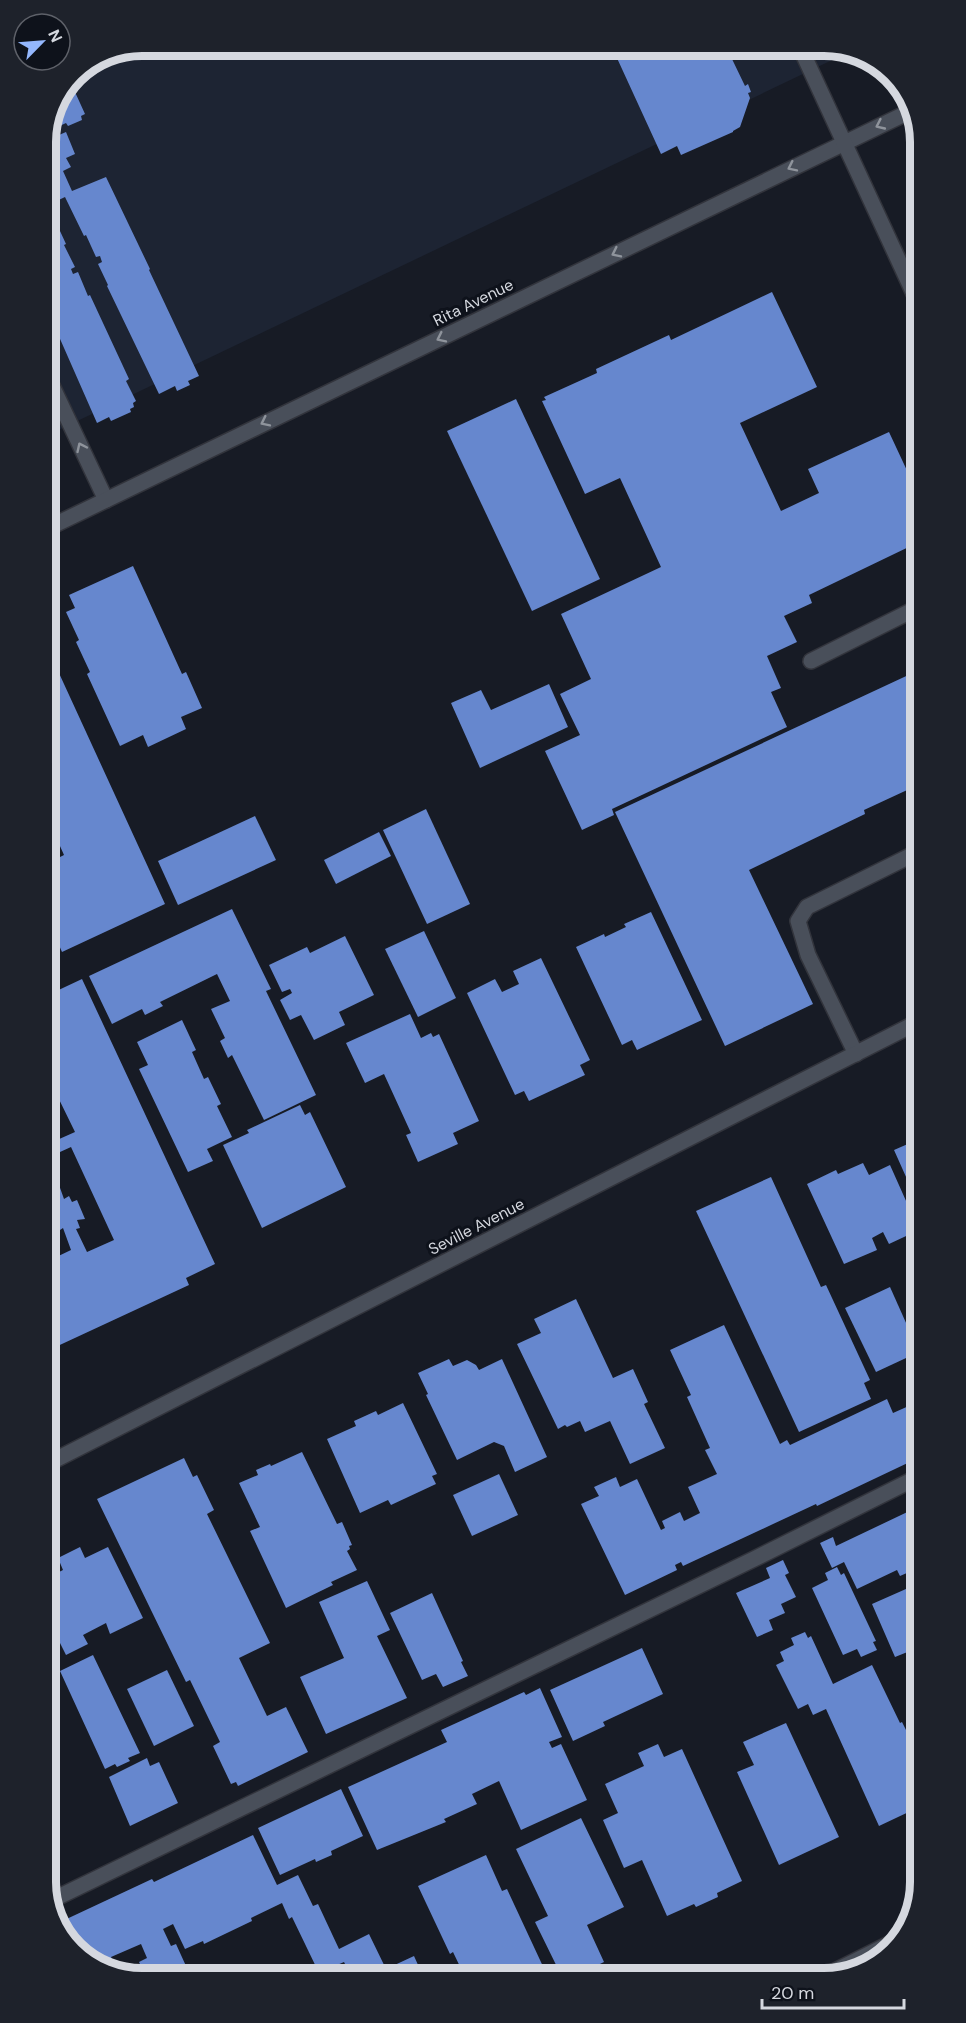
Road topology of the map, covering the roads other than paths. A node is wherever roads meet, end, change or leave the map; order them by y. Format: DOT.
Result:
graph roads {
  1 [pos="805,56"];
  2 [pos="906,113"];
  3 [pos="844,142"];
  4 [pos="910,285"];
  5 [pos="56,394"];
  6 [pos="106,500"];
  7 [pos="56,524"];
  8 [pos="910,612"];
  9 [pos="811,661"];
  10 [pos="910,856"];
  11 [pos="910,1026"];
  12 [pos="856,1054"];
  13 [pos="56,1459"];
  14 [pos="910,1481"];
  15 [pos="57,1898"];
  16 [pos="877,1950"];
  17 [pos="850,1964"];
  1 -- 3 [label="street"];
  2 -- 3 [label="street, Rita Avenue, one-way"];
  3 -- 4 [label="street"];
  3 -- 6 [label="street, Rita Avenue, one-way"];
  6 -- 5 [label="street, one-way"];
  6 -- 7 [label="street, Rita Avenue"];
  8 -- 9 [label="street"];
  10 -- 12 [label="street"];
  11 -- 12 [label="street, Seville Avenue"];
  12 -- 13 [label="street, Seville Avenue"];
  14 -- 15 [label="street"];
  16 -- 17 [label="street"];
}
